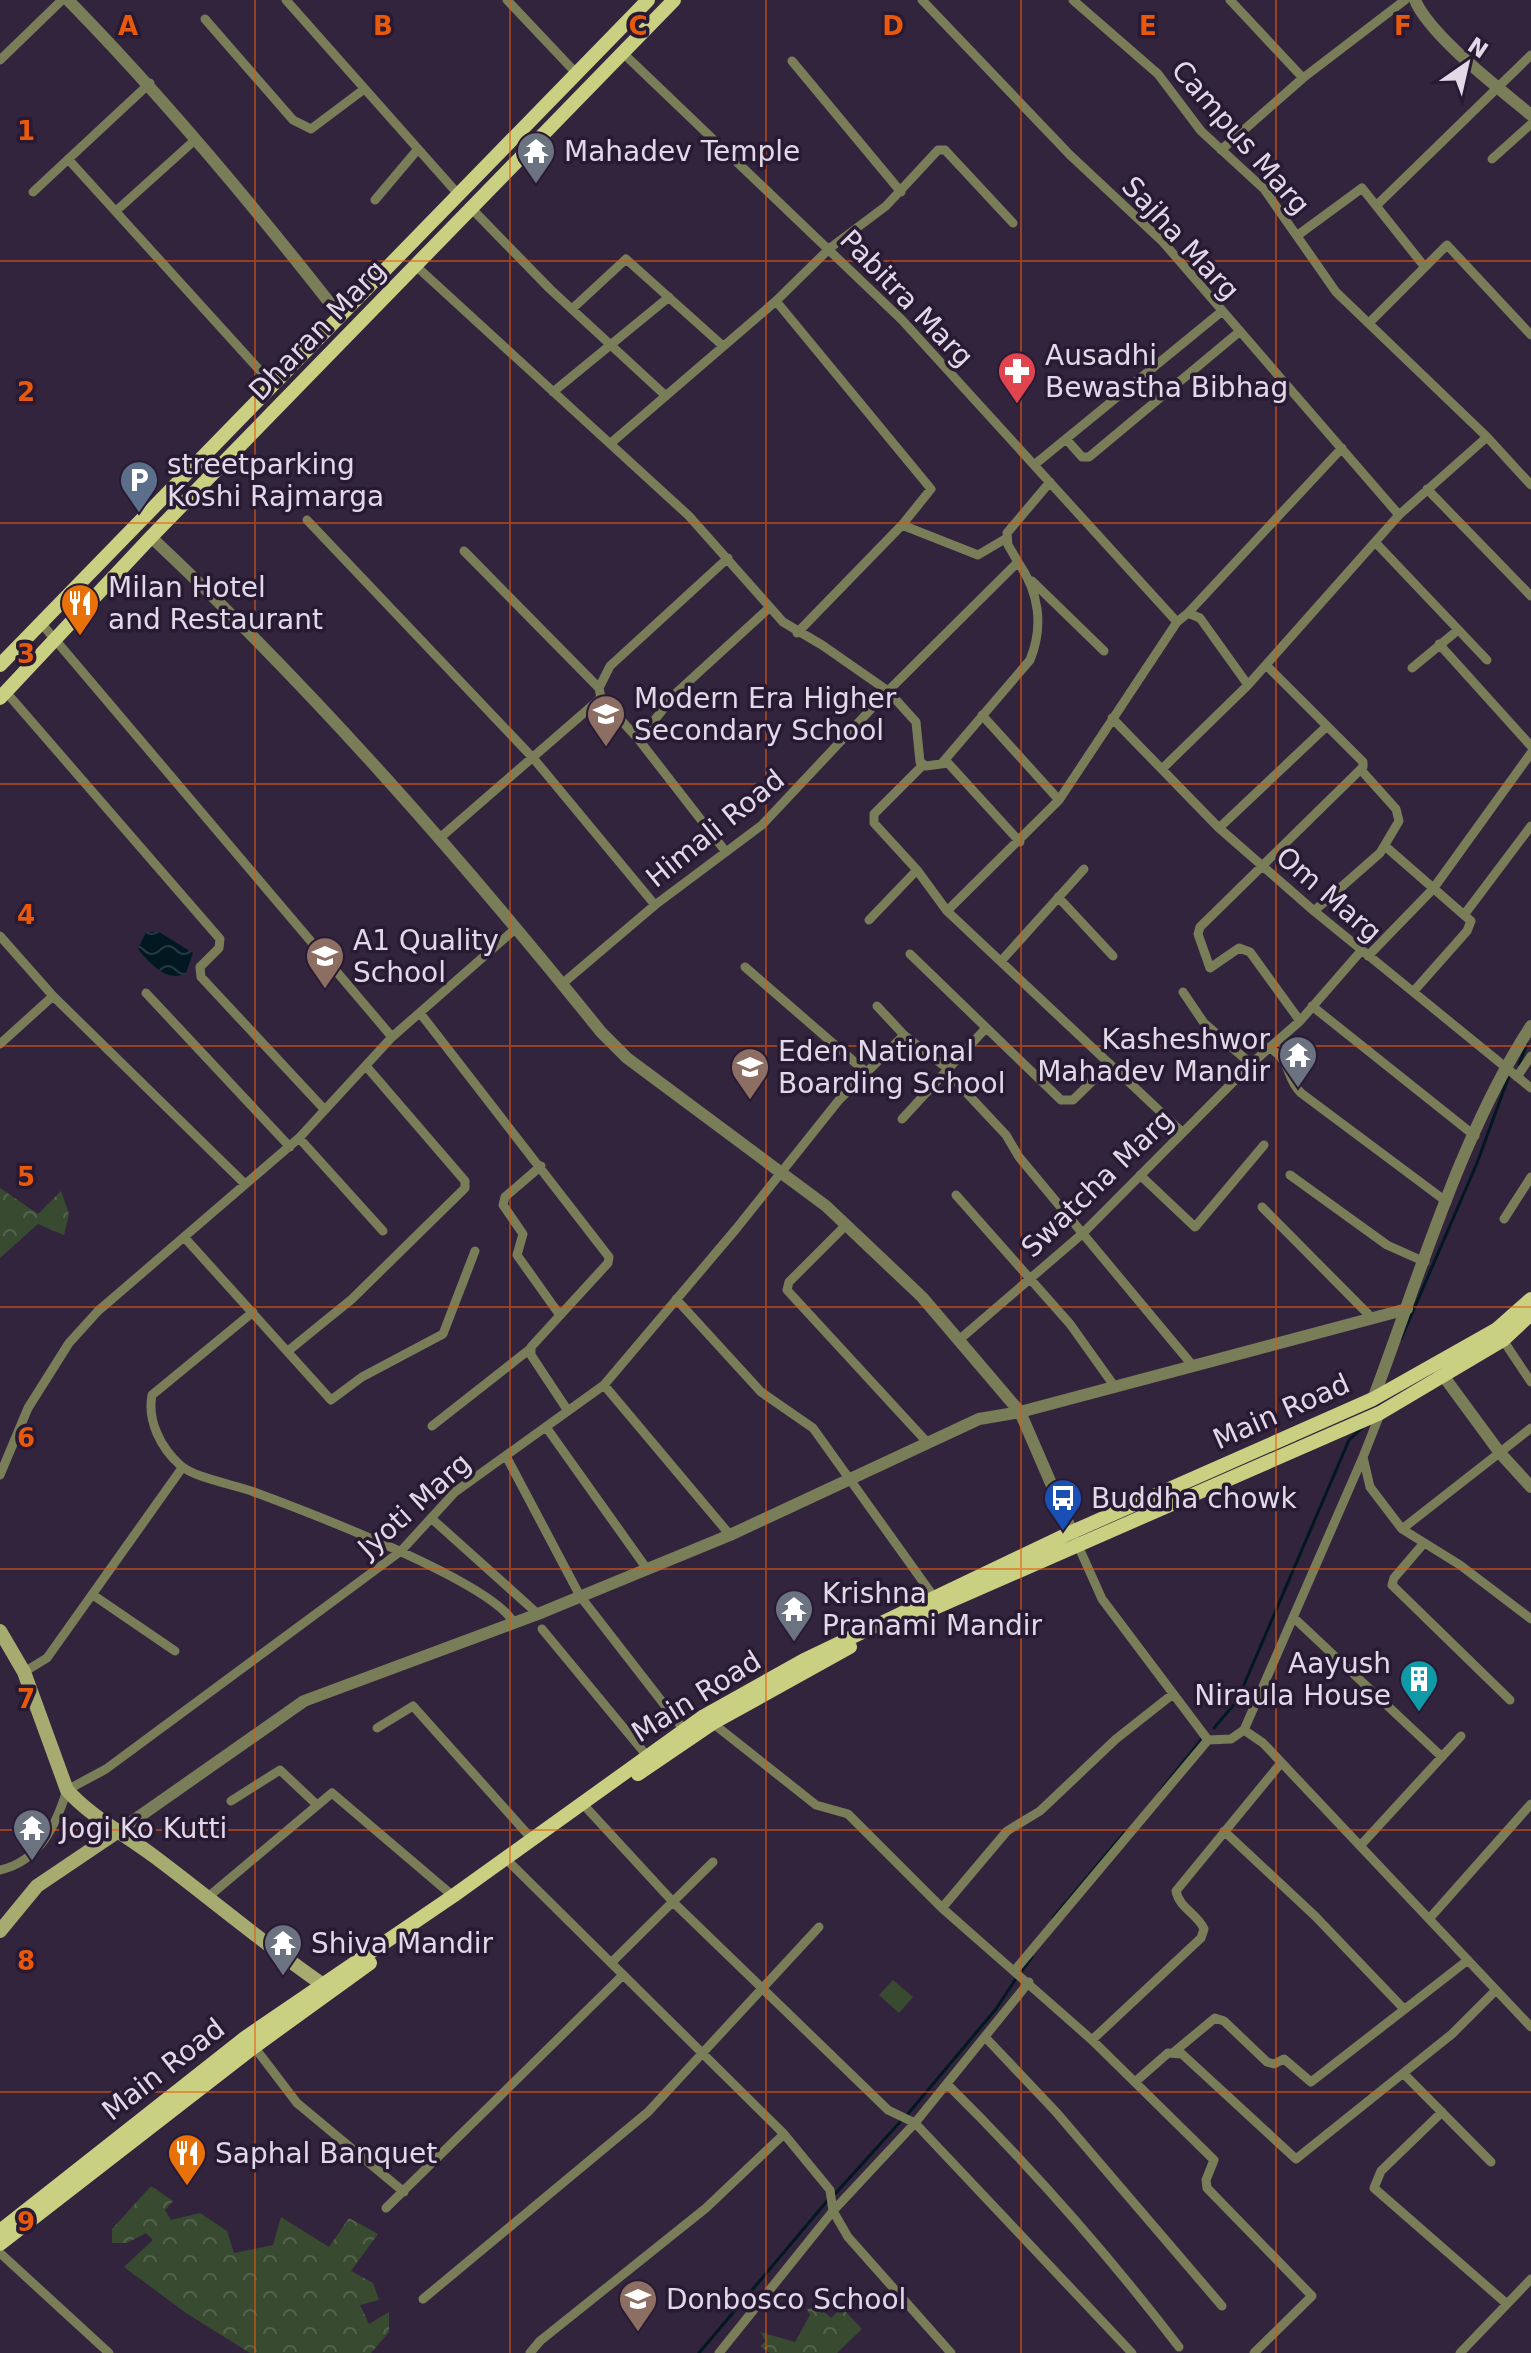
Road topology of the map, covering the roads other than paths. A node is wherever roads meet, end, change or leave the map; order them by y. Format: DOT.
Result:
graph roads {
  1 [pos="62,0"];
  2 [pos="68,0"];
  3 [pos="286,0"];
  4 [pos="507,0"];
  5 [pos="648,0"];
  6 [pos="674,0"];
  7 [pos="922,0"];
  8 [pos="1073,0"];
  9 [pos="1230,0"];
  10 [pos="1405,0"];
  11 [pos="1415,0"];
  12 [pos="205,19"];
  13 [pos="624,54"];
  14 [pos="1531,55"];
  15 [pos="0,60"];
  16 [pos="792,61"];
  17 [pos="577,74"];
  18 [pos="1303,78"];
  19 [pos="150,83"];
  20 [pos="1500,89"];
  21 [pos="363,90"];
  22 [pos="1531,115"];
  23 [pos="1531,124"];
  24 [pos="196,139"];
  25 [pos="418,149"];
  26 [pos="1221,150"];
  27 [pos="68,159"];
  28 [pos="1492,159"];
  29 [pos="33,192"];
  30 [pos="901,192"];
  31 [pos="458,194"];
  32 [pos="375,200"];
  33 [pos="1377,205"];
  34 [pos="471,208"];
  35 [pos="116,211"];
  36 [pos="1013,223"];
  37 [pos="1298,235"];
  38 [pos="830,248"];
  39 [pos="416,266"];
  40 [pos="1424,266"];
  41 [pos="669,297"];
  42 [pos="776,301"];
  43 [pos="572,309"];
  44 [pos="1221,312"];
  45 [pos="340,316"];
  46 [pos="1369,323"];
  47 [pos="1239,332"];
  48 [pos="1531,335"];
  49 [pos="611,345"];
  50 [pos="723,346"];
  51 [pos="273,385"];
  52 [pos="553,392"];
  53 [pos="666,396"];
  54 [pos="1487,437"];
  55 [pos="1066,439"];
  56 [pos="611,443"];
  57 [pos="1342,448"];
  58 [pos="1034,465"];
  59 [pos="1050,482"];
  60 [pos="1531,485"];
  61 [pos="1427,489"];
  62 [pos="1399,515"];
  63 [pos="307,520"];
  64 [pos="902,525"];
  65 [pos="151,537"];
  66 [pos="1005,539"];
  67 [pos="1375,542"];
  68 [pos="464,551"];
  69 [pos="728,558"];
  70 [pos="1018,562"];
  71 [pos="1030,579"];
  72 [pos="1531,596"];
  73 [pos="769,608"];
  74 [pos="1188,613"];
  75 [pos="1177,622"];
  76 [pos="41,623"];
  77 [pos="1458,630"];
  78 [pos="797,633"];
  79 [pos="54,639"];
  80 [pos="1439,644"];
  81 [pos="1104,651"];
  82 [pos="1487,660"];
  83 [pos="1,662"];
  84 [pos="1266,665"];
  85 [pos="1412,668"];
  86 [pos="1248,685"];
  87 [pos="888,691"];
  88 [pos="600,693"];
  89 [pos="3,695"];
  90 [pos="982,715"];
  91 [pos="1112,718"];
  92 [pos="1327,726"];
  93 [pos="639,740"];
  94 [pos="1531,746"];
  95 [pos="1531,753"];
  96 [pos="534,759"];
  97 [pos="943,762"];
  98 [pos="923,765"];
  99 [pos="1162,769"];
  100 [pos="1361,770"];
  101 [pos="1059,800"];
  102 [pos="1531,826"];
  103 [pos="1219,828"];
  104 [pos="441,837"];
  105 [pos="1020,842"];
  106 [pos="1385,846"];
  107 [pos="726,852"];
  108 [pos="1264,867"];
  109 [pos="1084,869"];
  110 [pos="917,870"];
  111 [pos="1433,889"];
  112 [pos="1058,897"];
  113 [pos="655,905"];
  114 [pos="947,911"];
  115 [pos="1314,911"];
  116 [pos="1464,915"];
  117 [pos="869,920"];
  118 [pos="515,929"];
  119 [pos="0,936"];
  120 [pos="910,954"];
  121 [pos="1365,954"];
  122 [pos="1113,956"];
  123 [pos="1002,960"];
  124 [pos="745,967"];
  125 [pos="562,984"];
  126 [pos="1183,992"];
  127 [pos="1413,992"];
  128 [pos="146,993"];
  129 [pos="53,996"];
  130 [pos="877,1006"];
  131 [pos="1312,1006"];
  132 [pos="420,1013"];
  133 [pos="1300,1021"];
  134 [pos="1531,1026"];
  135 [pos="986,1028"];
  136 [pos="904,1035"];
  137 [pos="392,1037"];
  138 [pos="0,1044"];
  139 [pos="1269,1047"];
  140 [pos="1531,1056"];
  141 [pos="1110,1064"];
  142 [pos="1251,1064"];
  143 [pos="366,1066"];
  144 [pos="1505,1067"];
  145 [pos="947,1070"];
  146 [pos="866,1072"];
  147 [pos="1517,1077"];
  148 [pos="1531,1088"];
  149 [pos="325,1110"];
  150 [pos="902,1119"];
  151 [pos="1182,1132"];
  152 [pos="1475,1136"];
  153 [pos="299,1138"];
  154 [pos="1264,1145"];
  155 [pos="290,1147"];
  156 [pos="541,1166"];
  157 [pos="780,1171"];
  158 [pos="1140,1175"];
  159 [pos="1290,1175"];
  160 [pos="1531,1177"];
  161 [pos="245,1184"];
  162 [pos="956,1195"];
  163 [pos="1447,1202"];
  164 [pos="1262,1207"];
  165 [pos="1504,1219"];
  166 [pos="846,1225"];
  167 [pos="383,1231"];
  168 [pos="1082,1234"];
  169 [pos="184,1237"];
  170 [pos="475,1251"];
  171 [pos="1425,1262"];
  172 [pos="1031,1278"];
  173 [pos="676,1299"];
  174 [pos="1531,1299"];
  175 [pos="1407,1309"];
  176 [pos="253,1312"];
  177 [pos="559,1314"];
  178 [pos="1531,1314"];
  179 [pos="1372,1318"];
  180 [pos="960,1339"];
  181 [pos="1503,1340"];
  182 [pos="530,1349"];
  183 [pos="288,1351"];
  184 [pos="1193,1366"];
  185 [pos="1438,1369"];
  186 [pos="1531,1382"];
  187 [pos="604,1385"];
  188 [pos="1115,1387"];
  189 [pos="1377,1406"];
  190 [pos="568,1411"];
  191 [pos="1020,1412"];
  192 [pos="432,1426"];
  193 [pos="546,1427"];
  194 [pos="1531,1428"];
  195 [pos="926,1441"];
  196 [pos="1500,1453"];
  197 [pos="506,1456"];
  198 [pos="1363,1457"];
  199 [pos="182,1468"];
  200 [pos="0,1475"];
  201 [pos="853,1480"];
  202 [pos="1531,1487"];
  203 [pos="431,1518"];
  204 [pos="1402,1529"];
  205 [pos="730,1535"];
  206 [pos="1075,1538"];
  207 [pos="1424,1543"];
  208 [pos="401,1551"];
  209 [pos="647,1569"];
  210 [pos="93,1595"];
  211 [pos="580,1596"];
  212 [pos="934,1597"];
  213 [pos="538,1614"];
  214 [pos="1293,1617"];
  215 [pos="1531,1619"];
  216 [pos="514,1623"];
  217 [pos="542,1629"];
  218 [pos="0,1631"];
  219 [pos="175,1651"];
  220 [pos="24,1672"];
  221 [pos="1173,1694"];
  222 [pos="1510,1700"];
  223 [pos="709,1719"];
  224 [pos="377,1728"];
  225 [pos="684,1730"];
  226 [pos="1244,1730"];
  227 [pos="1461,1736"];
  228 [pos="1208,1740"];
  229 [pos="647,1756"];
  230 [pos="1442,1757"];
  231 [pos="1281,1763"];
  232 [pos="67,1790"];
  233 [pos="231,1801"];
  234 [pos="316,1804"];
  235 [pos="1531,1804"];
  236 [pos="584,1805"];
  237 [pos="120,1830"];
  238 [pos="1224,1831"];
  239 [pos="531,1838"];
  240 [pos="1360,1846"];
  241 [pos="507,1860"];
  242 [pos="713,1862"];
  243 [pos="0,1870"];
  244 [pos="453,1896"];
  245 [pos="208,1897"];
  246 [pos="674,1903"];
  247 [pos="942,1908"];
  248 [pos="1429,1919"];
  249 [pos="819,1927"];
  250 [pos="0,1931"];
  251 [pos="1468,1960"];
  252 [pos="611,1963"];
  253 [pos="1015,1970"];
  254 [pos="623,1975"];
  255 [pos="1029,1982"];
  256 [pos="322,1984"];
  257 [pos="762,1989"];
  258 [pos="1496,1990"];
  259 [pos="1404,2009"];
  260 [pos="1529,2022"];
  261 [pos="985,2037"];
  262 [pos="1092,2040"];
  263 [pos="250,2042"];
  264 [pos="702,2052"];
  265 [pos="1174,2052"];
  266 [pos="1404,2074"];
  267 [pos="1135,2082"];
  268 [pos="947,2084"];
  269 [pos="1442,2112"];
  270 [pos="915,2123"];
  271 [pos="784,2134"];
  272 [pos="1491,2162"];
  273 [pos="404,2192"];
  274 [pos="386,2208"];
  275 [pos="833,2211"];
  276 [pos="0,2231"];
  277 [pos="0,2244"];
  278 [pos="0,2253"];
  279 [pos="1531,2279"];
  280 [pos="423,2299"];
  281 [pos="1507,2304"];
  282 [pos="1222,2306"];
  283 [pos="1179,2347"];
  284 [pos="109,2353"];
  285 [pos="530,2353"];
  286 [pos="719,2353"];
  287 [pos="951,2353"];
  288 [pos="1132,2353"];
  289 [pos="1254,2353"];
  290 [pos="1460,2353"];
  1 -- 15 [label="street"];
  2 -- 19 [label="street"];
  3 -- 21 [label="street"];
  4 -- 17 [label="street"];
  5 -- 17 [label="main road, Dharan Marg"];
  6 -- 13 [label="main road, Dharan Marg"];
  7 -- 44 [label="street, Sajha Marg"];
  8 -- 26 [label="street, Campus Marg"];
  9 -- 18 [label="street"];
  10 -- 18 [label="street"];
  11 -- 20 [label="street"];
  12 -- 21 [label="street"];
  13 -- 34 [label="main road, Dharan Marg"];
  13 -- 38 [label="street, Pabitra Marg"];
  14 -- 20 [label="street"];
  16 -- 30 [label="street"];
  17 -- 31 [label="main road, Dharan Marg"];
  18 -- 26 [label="street"];
  19 -- 24 [label="street"];
  19 -- 27 [label="street"];
  20 -- 22 [label="street"];
  20 -- 33 [label="street"];
  21 -- 25 [label="street"];
  23 -- 28 [label="street"];
  24 -- 35 [label="street"];
  24 -- 45 [label="street"];
  25 -- 31 [label="street"];
  25 -- 32 [label="street"];
  26 -- 37 [label="street, Campus Marg"];
  27 -- 29 [label="street"];
  27 -- 35 [label="street"];
  30 -- 36 [label="street"];
  30 -- 38 [label="street"];
  31 -- 45 [label="main road, Dharan Marg"];
  33 -- 37 [label="street"];
  33 -- 40 [label="street"];
  34 -- 39 [label="main road, Dharan Marg"];
  34 -- 43 [label="street"];
  35 -- 51 [label="street"];
  37 -- 46 [label="street, Campus Marg"];
  38 -- 42 [label="street"];
  38 -- 58 [label="street, Pabitra Marg"];
  39 -- 52 [label="street"];
  39 -- 65 [label="main road, Dharan Marg"];
  40 -- 46 [label="street"];
  40 -- 48 [label="street"];
  41 -- 43 [label="street"];
  41 -- 49 [label="street"];
  41 -- 50 [label="street"];
  42 -- 50 [label="street"];
  42 -- 64 [label="street"];
  43 -- 49 [label="street"];
  44 -- 47 [label="street, Sajha Marg"];
  44 -- 55 [label="street"];
  45 -- 51 [label="main road, Dharan Marg"];
  46 -- 54 [label="street, Campus Marg"];
  47 -- 55 [label="street"];
  47 -- 57 [label="street, Sajha Marg"];
  49 -- 52 [label="street"];
  49 -- 53 [label="street"];
  50 -- 53 [label="street"];
  51 -- 76 [label="main road, Dharan Marg"];
  52 -- 56 [label="street"];
  53 -- 56 [label="street"];
  54 -- 60 [label="street, Campus Marg"];
  54 -- 61 [label="street"];
  55 -- 58 [label="street"];
  56 -- 69 [label="street"];
  57 -- 62 [label="street, Sajha Marg"];
  57 -- 74 [label="street"];
  58 -- 59 [label="street, Pabitra Marg"];
  59 -- 66 [label="street"];
  59 -- 75 [label="street, Pabitra Marg"];
  61 -- 62 [label="street"];
  61 -- 72 [label="street"];
  62 -- 67 [label="street"];
  63 -- 96 [label="street"];
  64 -- 66 [label="street"];
  64 -- 78 [label="street"];
  65 -- 79 [label="main road, Dharan Marg"];
  65 -- 104 [label="street"];
  66 -- 70 [label="street"];
  67 -- 77 [label="street"];
  67 -- 84 [label="street"];
  68 -- 88 [label="street"];
  69 -- 73 [label="street"];
  69 -- 88 [label="street"];
  70 -- 71 [label="street"];
  70 -- 87 [label="street, Himali Road"];
  71 -- 81 [label="street"];
  71 -- 90 [label="street"];
  73 -- 78 [label="street"];
  73 -- 93 [label="street"];
  74 -- 75 [label="street"];
  74 -- 86 [label="street"];
  75 -- 91 [label="street"];
  76 -- 79 [label="street"];
  76 -- 83 [label="main road, Dharan Marg"];
  77 -- 80 [label="street"];
  77 -- 82 [label="street"];
  78 -- 87 [label="street"];
  79 -- 89 [label="main road, Dharan Marg"];
  79 -- 137 [label="street"];
  80 -- 85 [label="street"];
  80 -- 94 [label="street"];
  84 -- 86 [label="street"];
  84 -- 92 [label="street"];
  86 -- 99 [label="street"];
  87 -- 98 [label="street"];
  87 -- 107 [label="street, Himali Road"];
  88 -- 93 [label="street"];
  88 -- 96 [label="street"];
  89 -- 149 [label="street"];
  90 -- 97 [label="street"];
  90 -- 101 [label="street"];
  91 -- 99 [label="street, Om Marg"];
  91 -- 101 [label="street"];
  92 -- 100 [label="street"];
  92 -- 103 [label="street"];
  93 -- 107 [label="street"];
  95 -- 111 [label="street, Swatcha Marg"];
  96 -- 104 [label="street"];
  96 -- 113 [label="street"];
  97 -- 98 [label="street"];
  97 -- 105 [label="street"];
  98 -- 110 [label="street"];
  99 -- 103 [label="street, Om Marg"];
  100 -- 106 [label="street"];
  100 -- 108 [label="street"];
  101 -- 105 [label="street"];
  102 -- 116 [label="street"];
  103 -- 108 [label="street, Om Marg"];
  104 -- 118 [label="street"];
  105 -- 114 [label="street"];
  106 -- 111 [label="street"];
  106 -- 115 [label="street"];
  107 -- 113 [label="street, Himali Road"];
  108 -- 115 [label="street, Om Marg"];
  108 -- 133 [label="street"];
  109 -- 112 [label="street"];
  110 -- 114 [label="street"];
  110 -- 117 [label="street"];
  111 -- 116 [label="street"];
  111 -- 121 [label="street, Swatcha Marg"];
  112 -- 122 [label="street"];
  112 -- 123 [label="street"];
  113 -- 125 [label="street, Himali Road"];
  114 -- 123 [label="street"];
  115 -- 121 [label="street, Om Marg"];
  116 -- 127 [label="street"];
  118 -- 125 [label="street"];
  118 -- 132 [label="street"];
  119 -- 129 [label="street"];
  120 -- 135 [label="street"];
  121 -- 127 [label="street, Om Marg"];
  121 -- 131 [label="street, Swatcha Marg"];
  123 -- 141 [label="street"];
  124 -- 146 [label="street"];
  125 -- 157 [label="street"];
  126 -- 142 [label="street"];
  127 -- 144 [label="street, Om Marg"];
  128 -- 155 [label="street"];
  129 -- 138 [label="street"];
  129 -- 161 [label="street"];
  130 -- 136 [label="street"];
  131 -- 133 [label="street, Swatcha Marg"];
  131 -- 152 [label="street"];
  132 -- 137 [label="street"];
  132 -- 156 [label="street"];
  133 -- 139 [label="street, Swatcha Marg"];
  134 -- 144 [label="street"];
  135 -- 141 [label="street"];
  135 -- 145 [label="street"];
  136 -- 145 [label="street"];
  136 -- 146 [label="street, Jyoti Marg"];
  137 -- 143 [label="street"];
  139 -- 142 [label="street, Swatcha Marg"];
  139 -- 163 [label="street"];
  140 -- 147 [label="street"];
  141 -- 151 [label="street"];
  142 -- 151 [label="street, Swatcha Marg"];
  143 -- 149 [label="street"];
  143 -- 183 [label="street"];
  144 -- 147 [label="street, Om Marg"];
  144 -- 152 [label="street"];
  145 -- 150 [label="street"];
  145 -- 168 [label="street"];
  146 -- 157 [label="street, Jyoti Marg"];
  147 -- 148 [label="street, Om Marg"];
  149 -- 153 [label="street"];
  151 -- 158 [label="street, Swatcha Marg"];
  152 -- 163 [label="street"];
  153 -- 155 [label="street"];
  153 -- 167 [label="street"];
  154 -- 158 [label="street"];
  155 -- 161 [label="street"];
  156 -- 177 [label="street"];
  156 -- 177 [label="street"];
  157 -- 166 [label="street"];
  157 -- 173 [label="street, Jyoti Marg"];
  158 -- 168 [label="street, Swatcha Marg"];
  159 -- 171 [label="street"];
  160 -- 165 [label="street"];
  161 -- 169 [label="street"];
  162 -- 172 [label="street"];
  163 -- 171 [label="street"];
  164 -- 179 [label="street"];
  166 -- 180 [label="street"];
  166 -- 195 [label="street"];
  168 -- 172 [label="street, Swatcha Marg"];
  168 -- 184 [label="street"];
  169 -- 176 [label="street"];
  169 -- 200 [label="street"];
  170 -- 183 [label="street"];
  171 -- 175 [label="street"];
  172 -- 180 [label="street, Swatcha Marg"];
  172 -- 188 [label="street"];
  173 -- 187 [label="street, Jyoti Marg"];
  173 -- 201 [label="street"];
  174 -- 185 [label="main road, Main Road"];
  175 -- 179 [label="street"];
  175 -- 189 [label="street"];
  176 -- 183 [label="street"];
  176 -- 199 [label="street"];
  177 -- 182 [label="street"];
  178 -- 181 [label="main road, Main Road"];
  179 -- 184 [label="street"];
  180 -- 191 [label="street"];
  181 -- 185 [label="main road, Main Road"];
  181 -- 186 [label="street"];
  182 -- 190 [label="street"];
  182 -- 192 [label="street"];
  184 -- 188 [label="street"];
  185 -- 189 [label="main road, Main Road"];
  185 -- 189 [label="main road, Main Road"];
  185 -- 196 [label="street"];
  187 -- 190 [label="street, Jyoti Marg"];
  187 -- 205 [label="street"];
  188 -- 191 [label="street"];
  189 -- 198 [label="street"];
  189 -- 206 [label="main road, Main Road"];
  190 -- 193 [label="street, Jyoti Marg"];
  191 -- 195 [label="street"];
  191 -- 206 [label="street"];
  193 -- 197 [label="street, Jyoti Marg"];
  193 -- 209 [label="street"];
  194 -- 196 [label="street"];
  195 -- 201 [label="street"];
  196 -- 202 [label="street"];
  196 -- 204 [label="street"];
  197 -- 203 [label="street, Jyoti Marg"];
  197 -- 211 [label="street"];
  198 -- 204 [label="street"];
  198 -- 214 [label="street"];
  199 -- 208 [label="street"];
  199 -- 210 [label="street"];
  201 -- 205 [label="street"];
  201 -- 212 [label="street"];
  203 -- 208 [label="street, Jyoti Marg"];
  203 -- 213 [label="street"];
  204 -- 207 [label="street"];
  205 -- 209 [label="street"];
  206 -- 212 [label="main road, Main Road"];
  206 -- 221 [label="street"];
  206 -- 223 [label="main road, Main Road"];
  207 -- 215 [label="street"];
  207 -- 222 [label="street"];
  208 -- 216 [label="street"];
  208 -- 232 [label="street, Jyoti Marg"];
  209 -- 211 [label="street"];
  210 -- 219 [label="street"];
  210 -- 220 [label="street"];
  211 -- 213 [label="street"];
  211 -- 225 [label="street"];
  212 -- 223 [label="main road, Main Road"];
  213 -- 216 [label="street"];
  214 -- 226 [label="street"];
  214 -- 230 [label="street"];
  216 -- 237 [label="street"];
  217 -- 229 [label="street"];
  218 -- 220 [label="main road"];
  220 -- 232 [label="main road"];
  221 -- 228 [label="street"];
  221 -- 247 [label="street"];
  223 -- 225 [label="main road, Main Road"];
  223 -- 236 [label="main road, Main Road"];
  223 -- 247 [label="street"];
  224 -- 239 [label="street"];
  225 -- 229 [label="main road, Main Road"];
  226 -- 228 [label="street"];
  226 -- 231 [label="street"];
  227 -- 230 [label="street"];
  228 -- 253 [label="street"];
  229 -- 236 [label="main road, Main Road"];
  230 -- 240 [label="street"];
  231 -- 238 [label="street"];
  231 -- 240 [label="street"];
  232 -- 237 [label="main road"];
  232 -- 243 [label="street"];
  233 -- 234 [label="street"];
  234 -- 244 [label="street"];
  234 -- 245 [label="street"];
  235 -- 248 [label="street"];
  236 -- 239 [label="main road, Main Road"];
  236 -- 241 [label="main road, Main Road"];
  236 -- 246 [label="street"];
  237 -- 245 [label="main road"];
  237 -- 250 [label="main road"];
  238 -- 259 [label="street"];
  238 -- 262 [label="street"];
  239 -- 241 [label="main road, Main Road"];
  240 -- 248 [label="street"];
  241 -- 244 [label="main road, Main Road"];
  241 -- 252 [label="street"];
  241 -- 263 [label="main road, Main Road"];
  242 -- 246 [label="street"];
  244 -- 256 [label="main road, Main Road"];
  245 -- 256 [label="main road"];
  246 -- 252 [label="street"];
  246 -- 257 [label="street"];
  247 -- 253 [label="street"];
  248 -- 251 [label="street"];
  249 -- 257 [label="street"];
  251 -- 258 [label="street"];
  251 -- 259 [label="street"];
  252 -- 254 [label="street"];
  253 -- 255 [label="street"];
  254 -- 264 [label="street"];
  254 -- 273 [label="street"];
  255 -- 261 [label="street"];
  255 -- 262 [label="street"];
  256 -- 263 [label="main road, Main Road"];
  257 -- 264 [label="street"];
  257 -- 270 [label="street"];
  258 -- 260 [label="street"];
  258 -- 266 [label="street"];
  259 -- 265 [label="street"];
  261 -- 268 [label="street"];
  261 -- 282 [label="street"];
  262 -- 267 [label="street"];
  263 -- 273 [label="street"];
  263 -- 276 [label="main road, Main Road"];
  263 -- 277 [label="main road, Main Road"];
  264 -- 271 [label="street"];
  264 -- 280 [label="street"];
  265 -- 266 [label="street"];
  265 -- 267 [label="street"];
  266 -- 269 [label="street"];
  267 -- 289 [label="street"];
  268 -- 270 [label="street"];
  268 -- 283 [label="street"];
  269 -- 272 [label="street"];
  269 -- 281 [label="street"];
  270 -- 275 [label="street"];
  270 -- 288 [label="street"];
  271 -- 275 [label="street"];
  271 -- 285 [label="street"];
  273 -- 274 [label="street"];
  275 -- 286 [label="street"];
  275 -- 287 [label="street"];
  278 -- 284 [label="street"];
  279 -- 281 [label="street"];
  281 -- 290 [label="street"];
}
